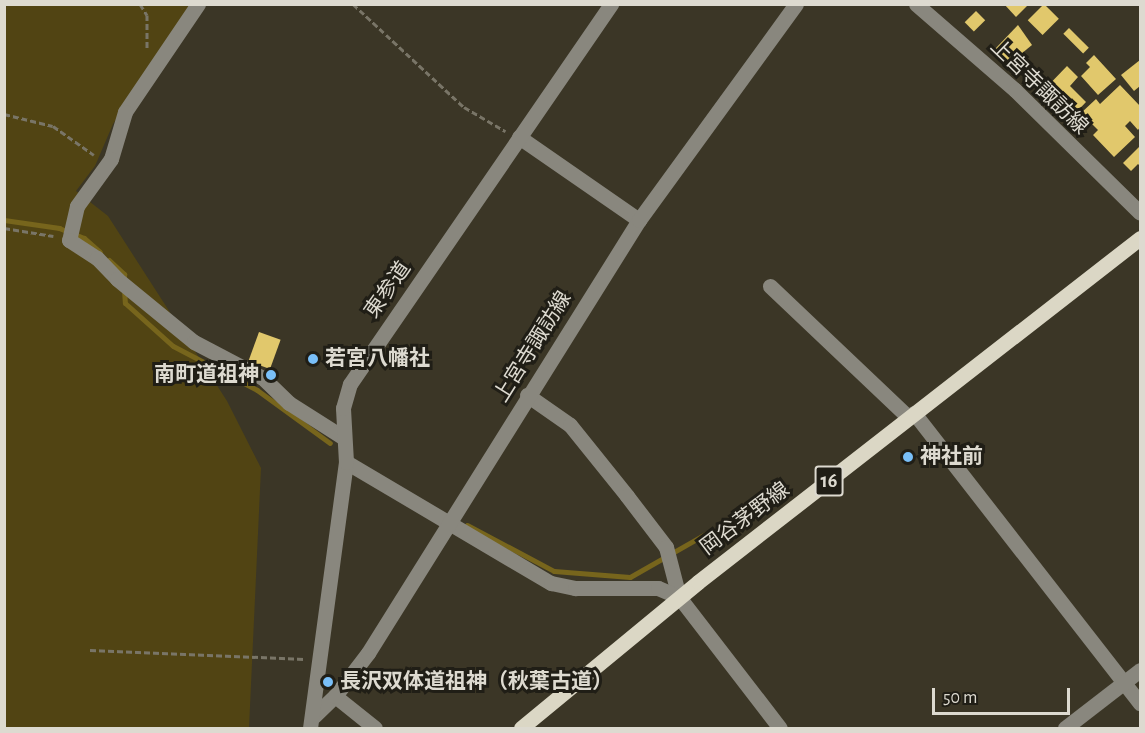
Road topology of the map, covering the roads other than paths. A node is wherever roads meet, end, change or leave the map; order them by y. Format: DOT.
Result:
graph roads {
  1 [pos="198,4"];
  2 [pos="611,4"];
  3 [pos="796,4"];
  4 [pos="916,4"];
  5 [pos="519,137"];
  6 [pos="1135,209"];
  7 [pos="639,220"];
  8 [pos="1140,238"];
  9 [pos="771,286"];
  10 [pos="527,395"];
  11 [pos="911,415"];
  12 [pos="344,438"];
  13 [pos="346,462"];
  14 [pos="447,524"];
  15 [pos="679,597"];
  16 [pos="1140,670"];
  17 [pos="1125,682"];
  18 [pos="335,696"];
  19 [pos="1140,703"];
  20 [pos="312,722"];
  21 [pos="375,729"];
  22 [pos="521,729"];
  23 [pos="780,729"];
  24 [pos="1065,729"];
  1 -- 12 [label="street"];
  2 -- 5 [label="street, 東参道"];
  3 -- 7 [label="street, 上宮寺諏訪線"];
  4 -- 6 [label="street, 上宮寺諏訪線"];
  5 -- 7 [label="street"];
  5 -- 12 [label="street, 東参道"];
  7 -- 10 [label="street, 上宮寺諏訪線"];
  8 -- 11 [label="main road, 岡谷茅野線 / 16"];
  9 -- 11 [label="street"];
  10 -- 14 [label="street, 上宮寺諏訪線"];
  10 -- 15 [label="street"];
  11 -- 15 [label="main road, 岡谷茅野線 / 16"];
  11 -- 17 [label="street"];
  12 -- 13 [label="street, 東参道"];
  13 -- 14 [label="street"];
  13 -- 20 [label="street, 東参道"];
  14 -- 15 [label="street"];
  14 -- 18 [label="street, 上宮寺諏訪線"];
  15 -- 22 [label="main road, 岡谷茅野線 / 16"];
  15 -- 23 [label="street"];
  16 -- 17 [label="street"];
  17 -- 19 [label="street"];
  17 -- 24 [label="street"];
  18 -- 20 [label="street, 上宮寺諏訪線"];
  18 -- 21 [label="street"];
}
